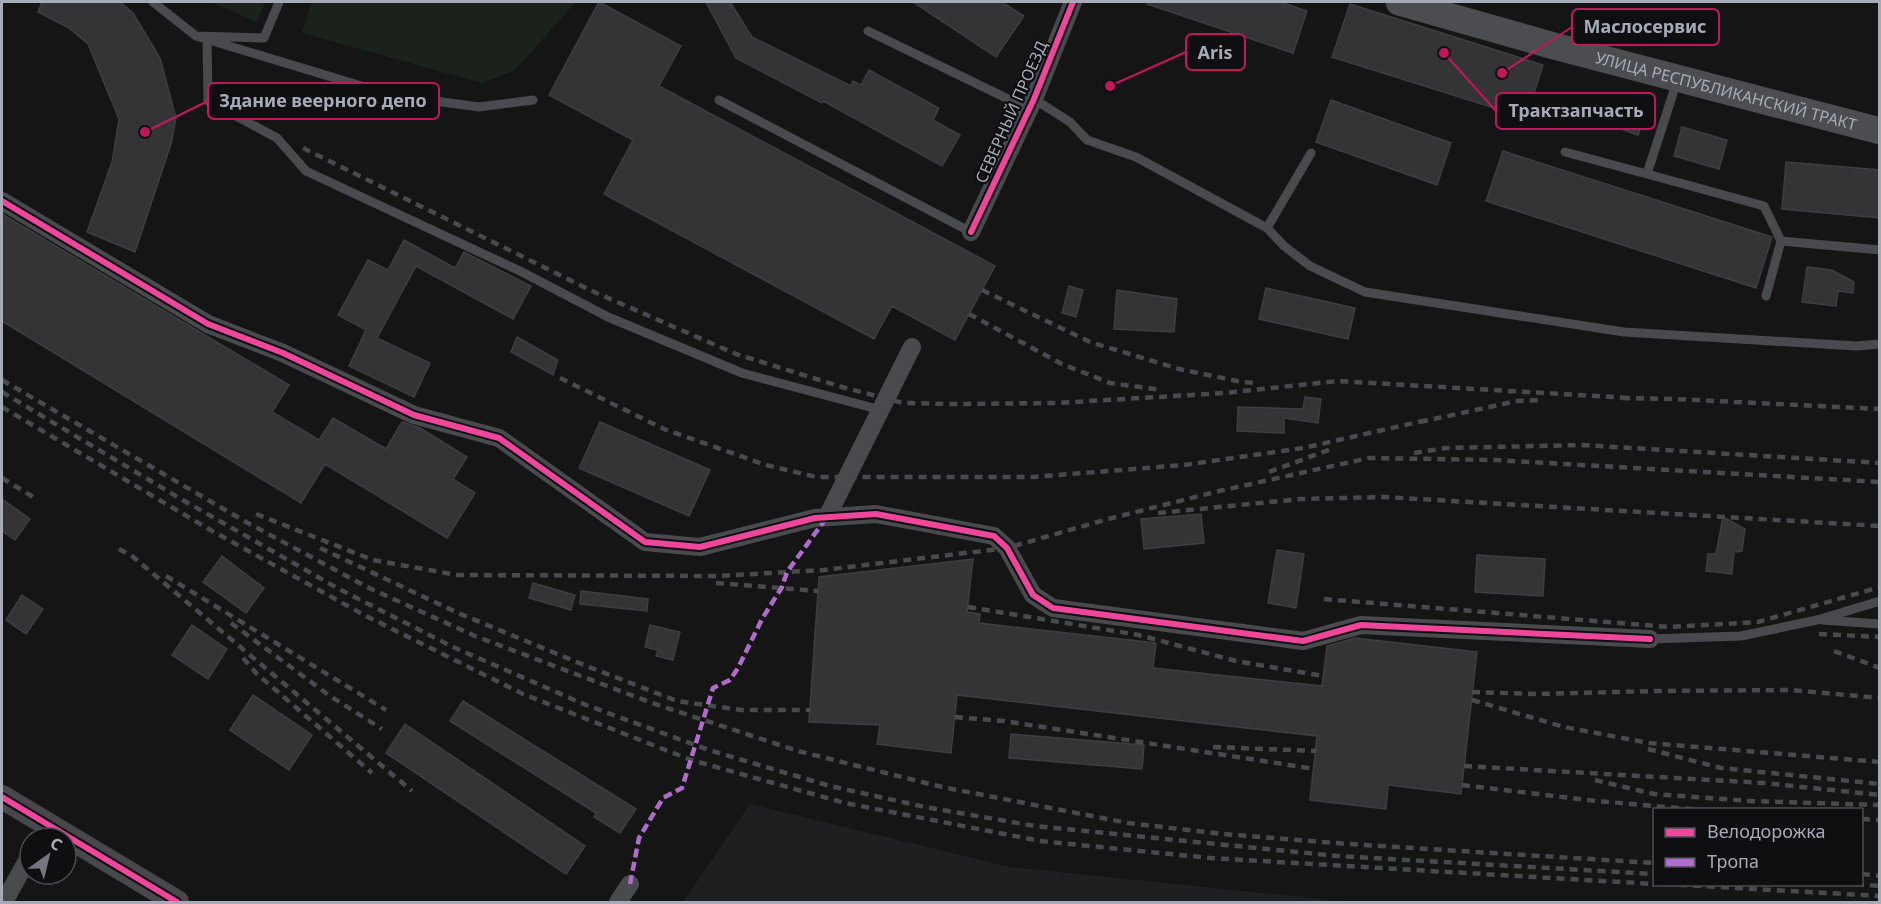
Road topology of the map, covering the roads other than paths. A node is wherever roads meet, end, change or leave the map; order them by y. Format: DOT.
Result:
graph roads {
  1 [pos="153,2"];
  2 [pos="279,2"];
  3 [pos="1073,2"];
  4 [pos="1399,2"];
  5 [pos="867,31"];
  6 [pos="196,36"];
  7 [pos="207,39"];
  8 [pos="1677,78"];
  9 [pos="533,100"];
  10 [pos="719,100"];
  11 [pos="1031,104"];
  12 [pos="1880,131"];
  13 [pos="1565,152"];
  14 [pos="1311,153"];
  15 [pos="1647,174"];
  16 [pos="2,201"];
  17 [pos="1267,228"];
  18 [pos="971,232"];
  19 [pos="1781,240"];
  20 [pos="1880,250"];
  21 [pos="1766,296"];
  22 [pos="1880,344"];
  23 [pos="912,347"];
  24 [pos="881,410"];
  25 [pos="827,517"];
  26 [pos="1880,601"];
  27 [pos="1816,620"];
  28 [pos="1880,624"];
  29 [pos="1650,639"];
  30 [pos="2,797"];
  31 [pos="37,826"];
  32 [pos="78,850"];
  33 [pos="18,877"];
  34 [pos="630,884"];
  35 [pos="4,903"];
  36 [pos="177,903"];
  37 [pos="618,903"];
  1 -- 6 [label="lane"];
  2 -- 6 [label="lane"];
  3 -- 11 [label="street, СЕВЕРНЫЙ ПРОЕЗД"];
  4 -- 8 [label="main road, УЛИЦА РЕСПУБЛИКАНСКИЙ ТРАКТ"];
  5 -- 11 [label="lane"];
  6 -- 7 [label="lane"];
  7 -- 9 [label="lane"];
  7 -- 24 [label="lane"];
  8 -- 12 [label="main road, УЛИЦА РЕСПУБЛИКАНСКИЙ ТРАКТ"];
  8 -- 15 [label="lane"];
  10 -- 18 [label="lane"];
  11 -- 17 [label="lane"];
  11 -- 18 [label="street, СЕВЕРНЫЙ ПРОЕЗД"];
  13 -- 15 [label="lane"];
  14 -- 17 [label="lane"];
  15 -- 19 [label="lane"];
  16 -- 25 [label="street"];
  17 -- 22 [label="lane"];
  19 -- 20 [label="lane"];
  19 -- 21 [label="lane"];
  23 -- 24 [label="street"];
  24 -- 25 [label="street"];
  25 -- 29 [label="street"];
  26 -- 27 [label="lane"];
  27 -- 28 [label="lane"];
  27 -- 29 [label="lane"];
  30 -- 31 [label="street"];
  32 -- 36 [label="street"];
  33 -- 35 [label="street"];
  34 -- 37 [label="street"];
}
